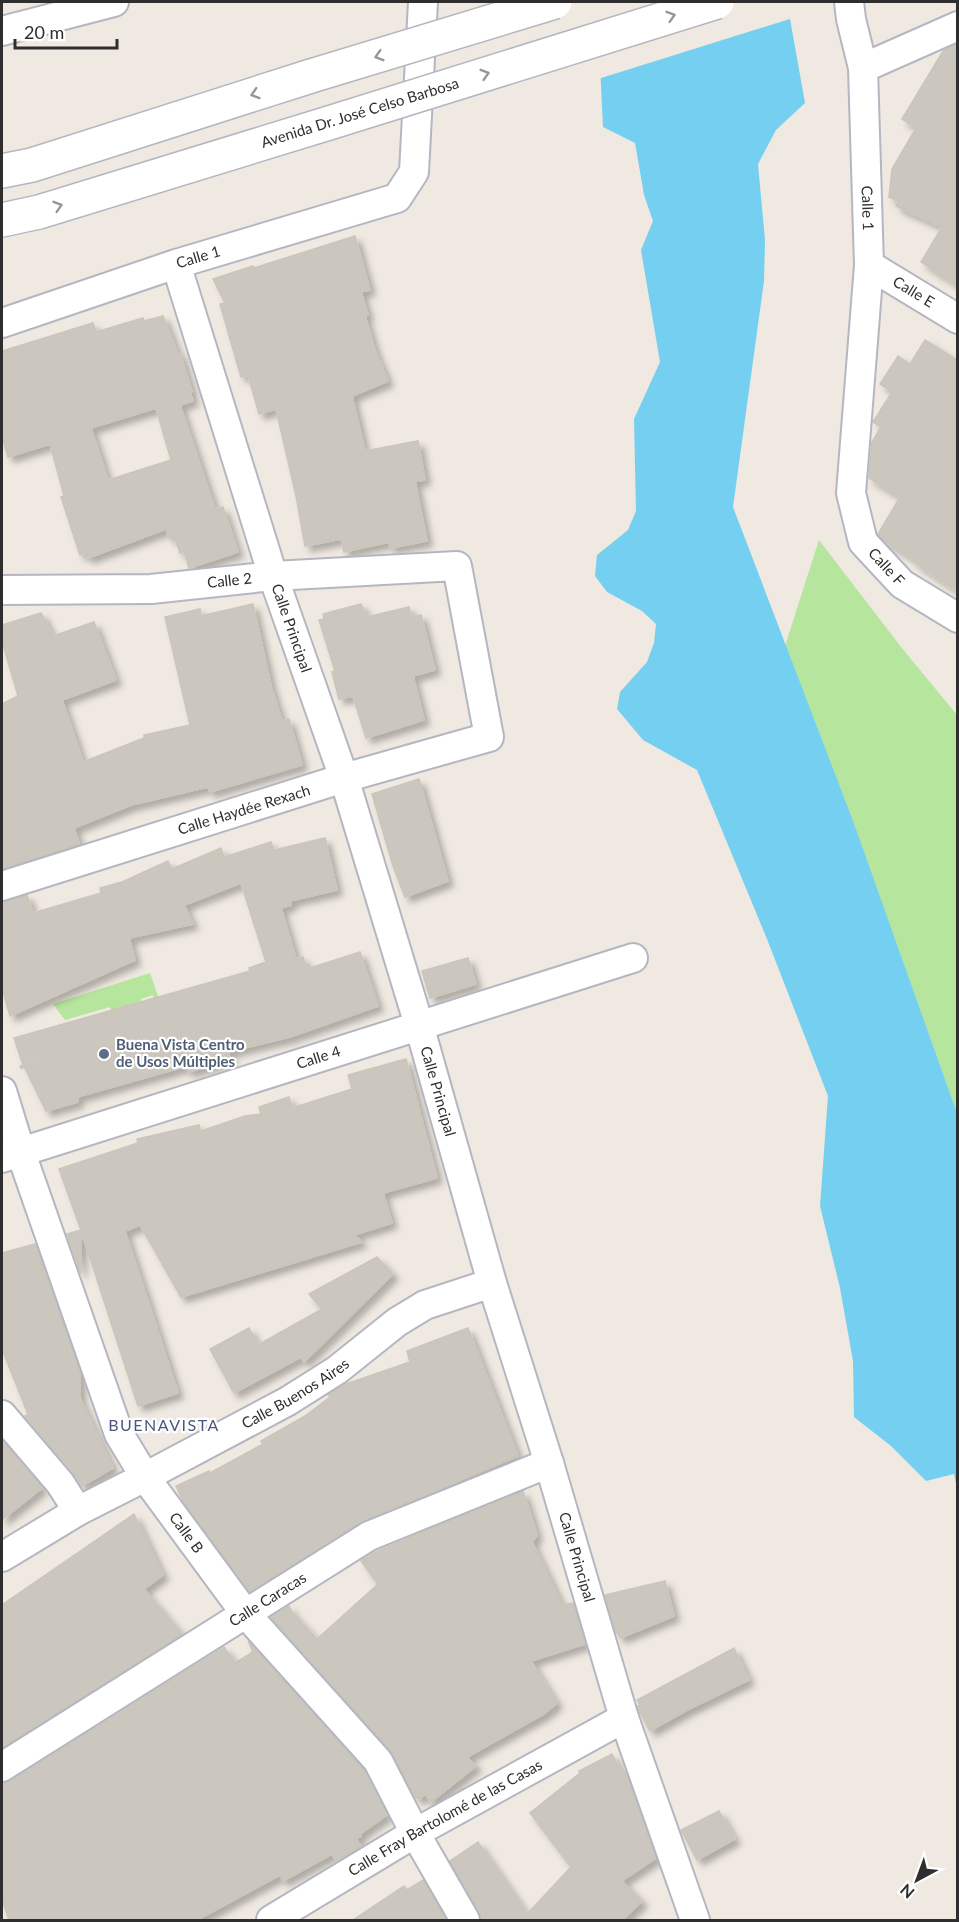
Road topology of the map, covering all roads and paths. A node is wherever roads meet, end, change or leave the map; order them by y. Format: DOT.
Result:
graph roads {
  1 [pos="114,2"];
  2 [pos="423,2"];
  3 [pos="555,2"];
  4 [pos="717,2"];
  5 [pos="849,2"];
  6 [pos="955,29"];
  7 [pos="2,31"];
  8 [pos="863,68"];
  9 [pos="2,171"];
  10 [pos="2,220"];
  11 [pos="176,264"];
  12 [pos="869,265"];
  13 [pos="957,320"];
  14 [pos="2,323"];
  15 [pos="854,452"];
  16 [pos="273,576"];
  17 [pos="2,590"];
  18 [pos="957,618"];
  19 [pos="489,737"];
  20 [pos="344,778"];
  21 [pos="2,886"];
  22 [pos="633,958"];
  23 [pos="419,1025"];
  24 [pos="35,1058"];
  25 [pos="9,1080"];
  26 [pos="11,1155"];
  27 [pos="492,1283"];
  28 [pos="2,1415"];
  29 [pos="549,1462"];
  30 [pos="145,1477"];
  31 [pos="78,1511"];
  32 [pos="2,1557"];
  33 [pos="245,1614"];
  34 [pos="624,1718"];
  35 [pos="2,1767"];
  36 [pos="415,1833"];
  37 [pos="271,1920"];
  38 [pos="465,1920"];
  39 [pos="695,1920"];
  1 -- 7 [label="street"];
  2 -- 11 [label="street, Calle 1"];
  3 -- 9 [label="street, one-way, bridge"];
  10 -- 4 [label="street, Avenida Dr. José Celso Barbosa, one-way, bridge"];
  5 -- 8 [label="street, Calle 1"];
  6 -- 8 [label="street"];
  8 -- 12 [label="street, Calle 1"];
  11 -- 14 [label="street, Calle 1"];
  11 -- 16 [label="street, Calle Principal"];
  12 -- 13 [label="street, Calle E"];
  12 -- 15 [label="street, Calle 1"];
  15 -- 18 [label="street, Calle F"];
  16 -- 17 [label="street, Calle 2"];
  16 -- 19 [label="street, Calle 2"];
  16 -- 20 [label="street, Calle Principal"];
  19 -- 20 [label="street, Calle Haydée Rexach"];
  20 -- 21 [label="street, Calle Haydée Rexach"];
  20 -- 23 [label="street, Calle Principal"];
  22 -- 23 [label="street, Calle 4"];
  23 -- 26 [label="street, Calle 4"];
  23 -- 27 [label="street, Calle Principal"];
  24 -- 25 [label="path"];
  25 -- 26 [label="street, Calle B"];
  26 -- 30 [label="street, Calle B"];
  27 -- 29 [label="street, Calle Principal"];
  27 -- 30 [label="street, Calle Buenos Aires"];
  28 -- 31 [label="street"];
  29 -- 33 [label="street, Calle Caracas"];
  29 -- 34 [label="street, Calle Principal"];
  30 -- 31 [label="street, Calle Buenos Aires"];
  30 -- 33 [label="street, Calle B"];
  31 -- 32 [label="street, Calle Buenos Aires"];
  33 -- 35 [label="street, Calle Caracas"];
  33 -- 36 [label="street, Calle B"];
  34 -- 36 [label="street, Calle Fray Bartolomé de las Casas"];
  34 -- 39 [label="street, Calle Principal"];
  36 -- 37 [label="street, Calle Fray Bartolomé de las Casas"];
  36 -- 38 [label="street, Calle B"];
}
